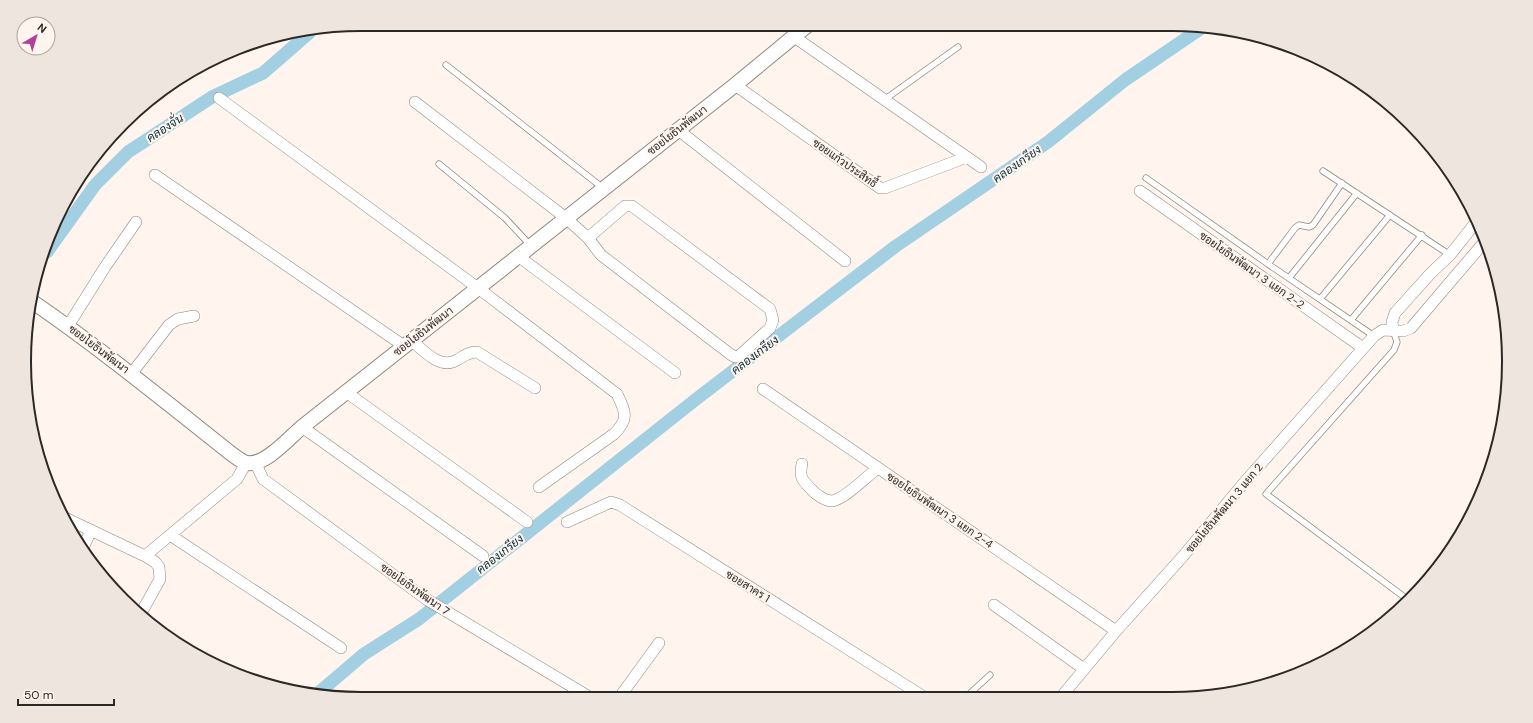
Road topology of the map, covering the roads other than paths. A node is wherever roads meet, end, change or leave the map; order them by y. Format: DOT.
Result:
graph roads {
  1 [pos="800,31"];
  2 [pos="793,36"];
  3 [pos="958,47"];
  4 [pos="446,66"];
  5 [pos="735,85"];
  6 [pos="219,98"];
  7 [pos="884,100"];
  8 [pos="416,102"];
  9 [pos="677,129"];
  10 [pos="967,157"];
  11 [pos="439,164"];
  12 [pos="981,167"];
  13 [pos="1323,171"];
  14 [pos="155,175"];
  15 [pos="1146,178"];
  16 [pos="1342,183"];
  17 [pos="603,188"];
  18 [pos="1140,191"];
  19 [pos="1357,193"];
  20 [pos="1390,215"];
  21 [pos="566,218"];
  22 [pos="136,222"];
  23 [pos="1473,226"];
  24 [pos="1422,235"];
  25 [pos="588,238"];
  26 [pos="531,246"];
  27 [pos="1481,246"];
  28 [pos="1450,254"];
  29 [pos="518,256"];
  30 [pos="845,261"];
  31 [pos="1268,264"];
  32 [pos="1288,278"];
  33 [pos="478,288"];
  34 [pos="1320,299"];
  35 [pos="36,304"];
  36 [pos="194,316"];
  37 [pos="1351,320"];
  38 [pos="68,326"];
  39 [pos="1393,330"];
  40 [pos="1374,336"];
  41 [pos="407,343"];
  42 [pos="1363,348"];
  43 [pos="675,373"];
  44 [pos="132,374"];
  45 [pos="535,388"];
  46 [pos="764,389"];
  47 [pos="346,392"];
  48 [pos="302,427"];
  49 [pos="251,462"];
  50 [pos="802,464"];
  51 [pos="878,468"];
  52 [pos="539,487"];
  53 [pos="72,521"];
  54 [pos="527,522"];
  55 [pos="567,522"];
  56 [pos="90,530"];
  57 [pos="170,535"];
  58 [pos="85,542"];
  59 [pos="145,556"];
  60 [pos="483,556"];
  61 [pos="1404,596"];
  62 [pos="994,605"];
  63 [pos="143,609"];
  64 [pos="1116,631"];
  65 [pos="659,643"];
  66 [pos="341,648"];
  67 [pos="1084,669"];
  68 [pos="990,675"];
  69 [pos="582,692"];
  70 [pos="623,692"];
  71 [pos="916,692"];
  72 [pos="971,692"];
  73 [pos="1065,692"];
  1 -- 2 [label="street, ซอยโยธินพัฒนา"];
  2 -- 5 [label="street, ซอยโยธินพัฒนา"];
  2 -- 7 [label="street"];
  3 -- 7 [label="lane"];
  4 -- 17 [label="lane"];
  5 -- 9 [label="street, ซอยโยธินพัฒนา"];
  5 -- 10 [label="street, ซอยแก้วประสิทธื์"];
  6 -- 33 [label="street"];
  7 -- 10 [label="street"];
  8 -- 21 [label="street"];
  9 -- 17 [label="street, ซอยโยธินพัฒนา"];
  9 -- 30 [label="street"];
  10 -- 12 [label="street"];
  11 -- 26 [label="lane"];
  13 -- 16 [label="lane"];
  14 -- 41 [label="street"];
  15 -- 31 [label="lane"];
  16 -- 19 [label="lane"];
  16 -- 31 [label="lane"];
  17 -- 21 [label="street, ซอยโยธินพัฒนา"];
  18 -- 42 [label="street, ซอยโยธินพัฒนา 3 แยก 2-2"];
  19 -- 20 [label="lane"];
  19 -- 32 [label="lane"];
  20 -- 24 [label="lane"];
  20 -- 34 [label="lane"];
  21 -- 25 [label="street"];
  21 -- 26 [label="street, ซอยโยธินพัฒนา"];
  22 -- 38 [label="street"];
  23 -- 28 [label="street, ซอยโยธินพัฒนา 3 แยก 2"];
  24 -- 28 [label="lane"];
  24 -- 37 [label="lane"];
  25 -- 25 [label="street"];
  26 -- 29 [label="street, ซอยโยธินพัฒนา"];
  27 -- 39 [label="street, ซอยโยธินพัฒนา 3 แยก 2"];
  28 -- 39 [label="street, ซอยโยธินพัฒนา 3 แยก 2"];
  29 -- 33 [label="street, ซอยโยธินพัฒนา"];
  29 -- 43 [label="street"];
  31 -- 32 [label="lane"];
  32 -- 34 [label="lane"];
  33 -- 41 [label="street, ซอยโยธินพัฒนา"];
  33 -- 52 [label="street"];
  34 -- 37 [label="lane"];
  35 -- 38 [label="street, ซอยโยธินพัฒนา"];
  36 -- 44 [label="street"];
  37 -- 40 [label="lane"];
  38 -- 44 [label="street, ซอยโยธินพัฒนา"];
  39 -- 40 [label="street, ซอยโยธินพัฒนา 3 แยก 2"];
  39 -- 61 [label="lane, ซอยโยธินพัฒนา 3 แยก 2"];
  40 -- 42 [label="street, ซอยโยธินพัฒนา 3 แยก 2"];
  41 -- 45 [label="street"];
  41 -- 47 [label="street, ซอยโยธินพัฒนา"];
  42 -- 64 [label="street, ซอยโยธินพัฒนา 3 แยก 2"];
  44 -- 49 [label="street, ซอยโยธินพัฒนา"];
  46 -- 51 [label="street, ซอยโยธินพัฒนา 3 แยก 2-4"];
  47 -- 48 [label="street, ซอยโยธินพัฒนา"];
  47 -- 54 [label="street"];
  48 -- 49 [label="street, ซอยโยธินพัฒนา"];
  48 -- 60 [label="street"];
  49 -- 57 [label="street"];
  49 -- 69 [label="street, ซอยโยธินพัฒนา 7"];
  50 -- 51 [label="street"];
  51 -- 64 [label="street, ซอยโยธินพัฒนา 3 แยก 2-4"];
  53 -- 56 [label="street"];
  55 -- 71 [label="street, ซอยสาคร 1"];
  56 -- 58 [label="street"];
  56 -- 59 [label="street"];
  57 -- 59 [label="street"];
  57 -- 66 [label="street"];
  59 -- 63 [label="street"];
  62 -- 67 [label="street"];
  64 -- 67 [label="street, ซอยโยธินพัฒนา 3 แยก 2"];
  65 -- 70 [label="street"];
  67 -- 73 [label="street, ซอยโยธินพัฒนา 3 แยก 2"];
  68 -- 72 [label="lane"];
}
